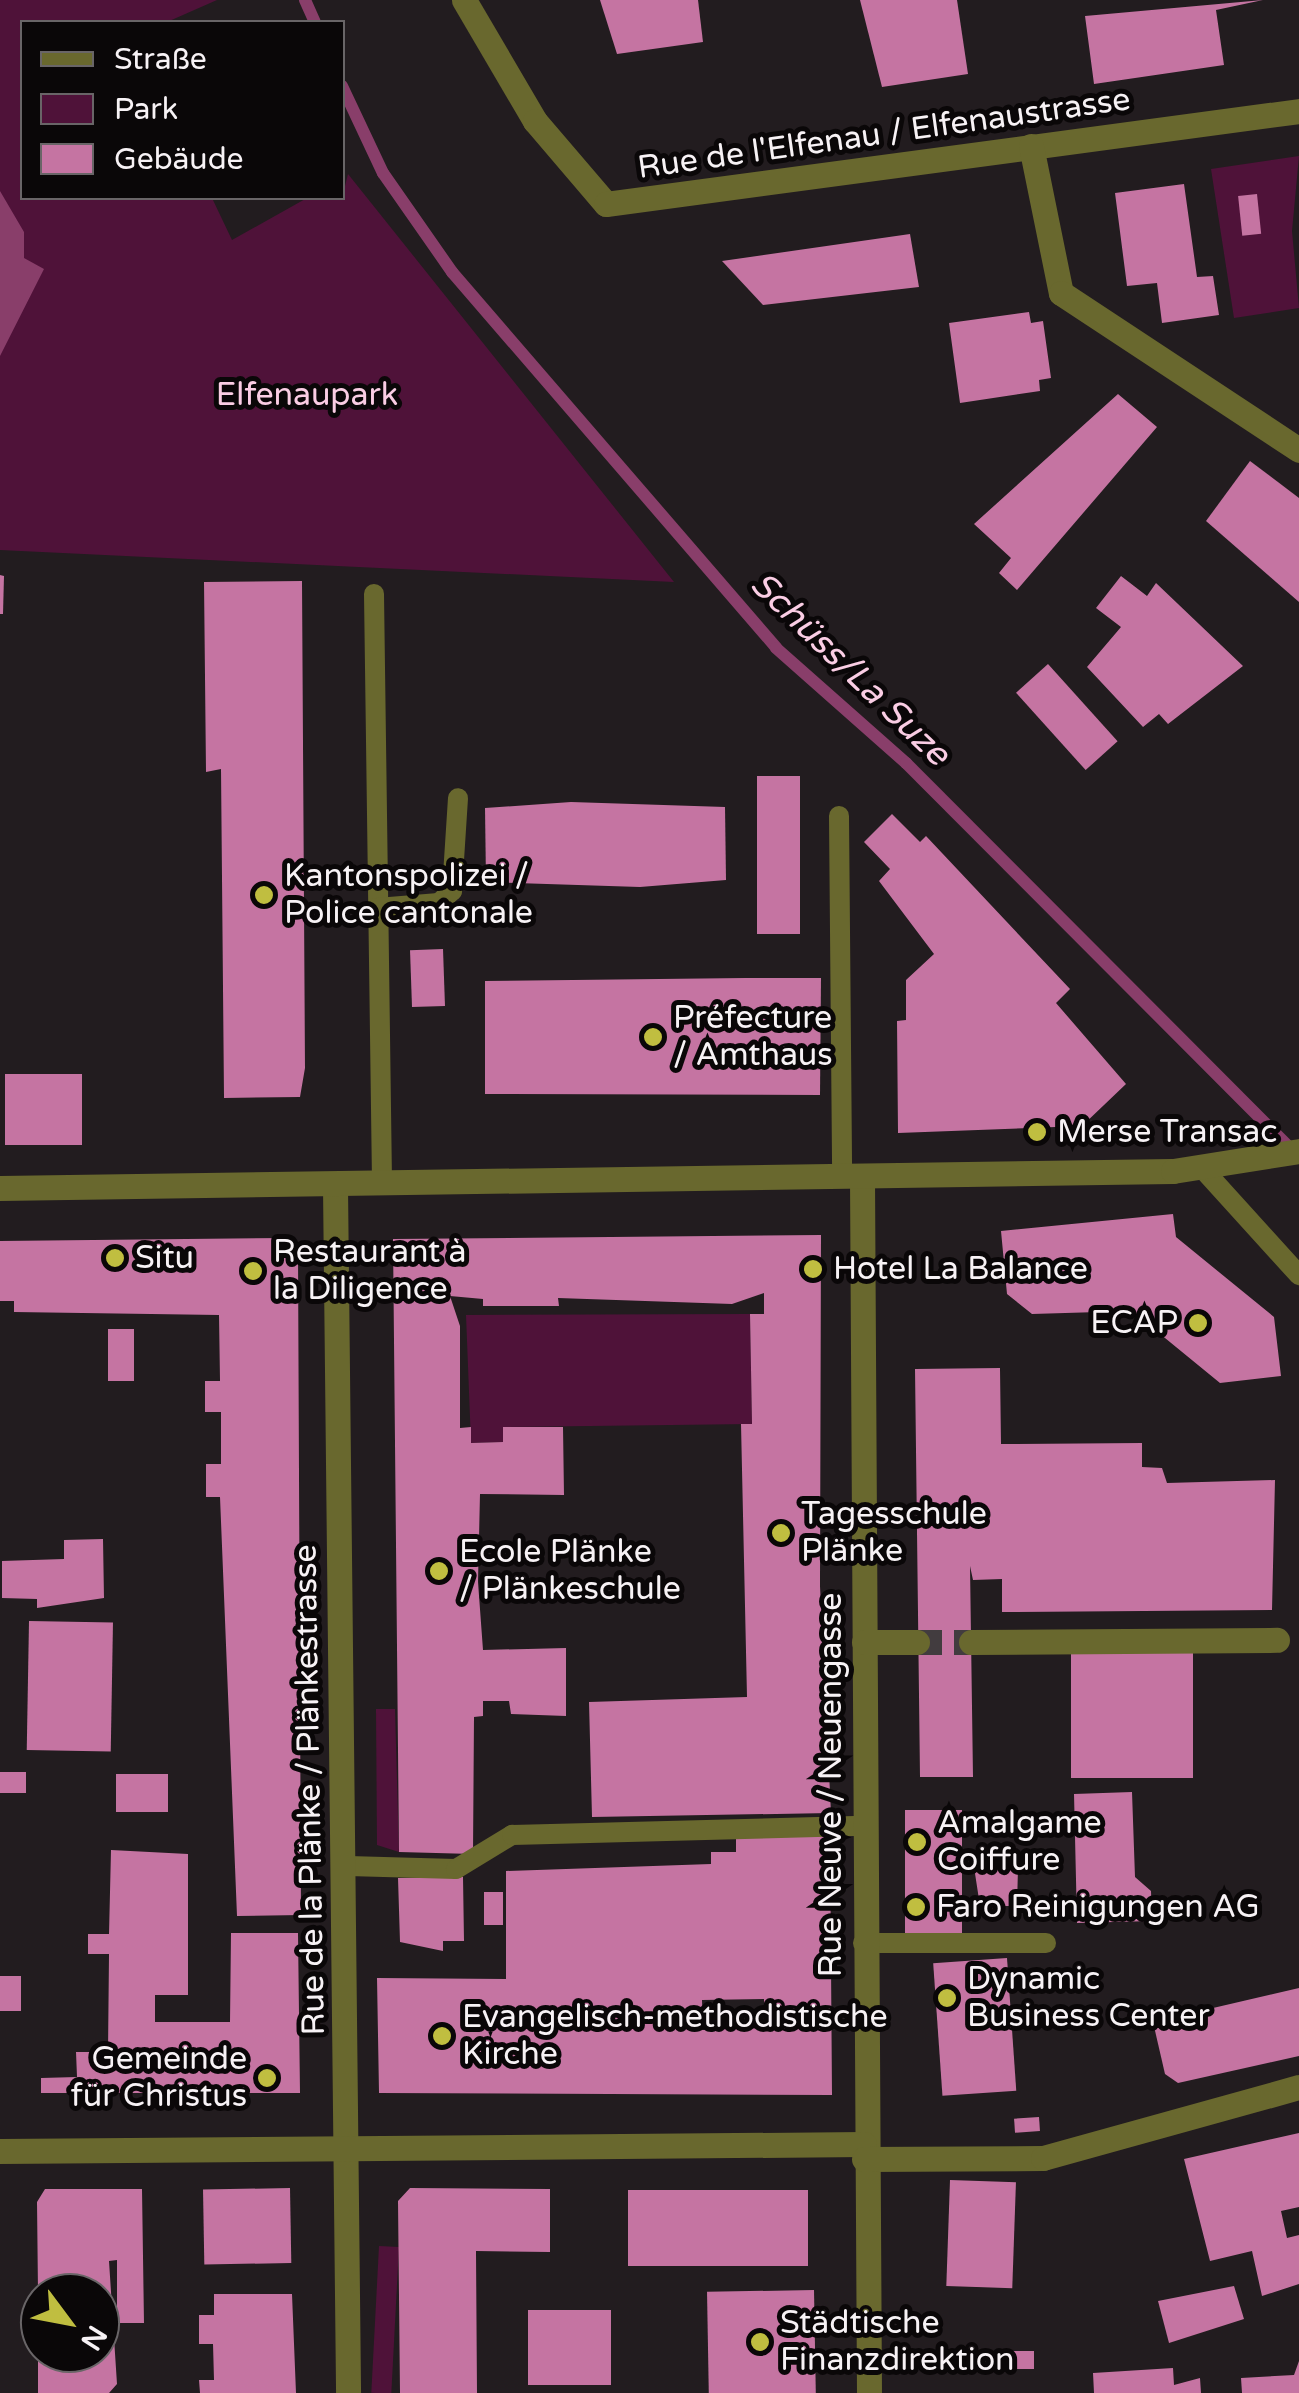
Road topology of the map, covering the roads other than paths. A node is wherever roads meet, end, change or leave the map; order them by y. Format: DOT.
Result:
graph roads {
  1 [pos="464,0"];
  2 [pos="1299,112"];
  3 [pos="1032,146"];
  4 [pos="1299,450"];
  5 [pos="374,594"];
  6 [pos="458,798"];
  7 [pos="839,816"];
  8 [pos="377,908"];
  9 [pos="1299,1151"];
  10 [pos="1201,1167"];
  11 [pos="852,1178"];
  12 [pos="382,1185"];
  13 [pos="335,1186"];
  14 [pos="0,1188"];
  15 [pos="1299,1275"];
  16 [pos="1277,1640"];
  17 [pos="864,1642"];
  18 [pos="918,1642"];
  19 [pos="971,1642"];
  20 [pos="864,1826"];
  21 [pos="348,1866"];
  22 [pos="864,1943"];
  23 [pos="1046,1943"];
  24 [pos="1299,2087"];
  25 [pos="346,2146"];
  26 [pos="0,2151"];
  27 [pos="864,2151"];
  28 [pos="348,2393"];
  29 [pos="869,2393"];
  1 -- 3 [label="street, Rue de l'Elfenau / Elfenaustrasse"];
  2 -- 3 [label="street, Rue de l'Elfenau / Elfenaustrasse"];
  3 -- 4 [label="street"];
  5 -- 8 [label="lane"];
  6 -- 8 [label="lane"];
  7 -- 11 [label="lane"];
  8 -- 12 [label="lane"];
  9 -- 10 [label="street"];
  10 -- 11 [label="street"];
  10 -- 15 [label="lane"];
  11 -- 12 [label="street"];
  11 -- 17 [label="street, Rue Neuve / Neuengasse"];
  12 -- 13 [label="street"];
  13 -- 14 [label="street"];
  13 -- 21 [label="street, Rue de la Plänke / Plänkestrasse"];
  16 -- 19 [label="street"];
  17 -- 18 [label="street"];
  17 -- 20 [label="street, Rue Neuve / Neuengasse"];
  20 -- 21 [label="lane"];
  20 -- 22 [label="street, Rue Neuve / Neuengasse"];
  21 -- 25 [label="street, Rue de la Plänke / Plänkestrasse"];
  22 -- 23 [label="lane"];
  22 -- 27 [label="street, Rue Neuve / Neuengasse"];
  24 -- 27 [label="street"];
  25 -- 26 [label="street"];
  25 -- 27 [label="street"];
  25 -- 28 [label="street, Rue de la Plänke / Plänkestrasse"];
  27 -- 29 [label="street, Rue Neuve / Neuengasse"];
}
